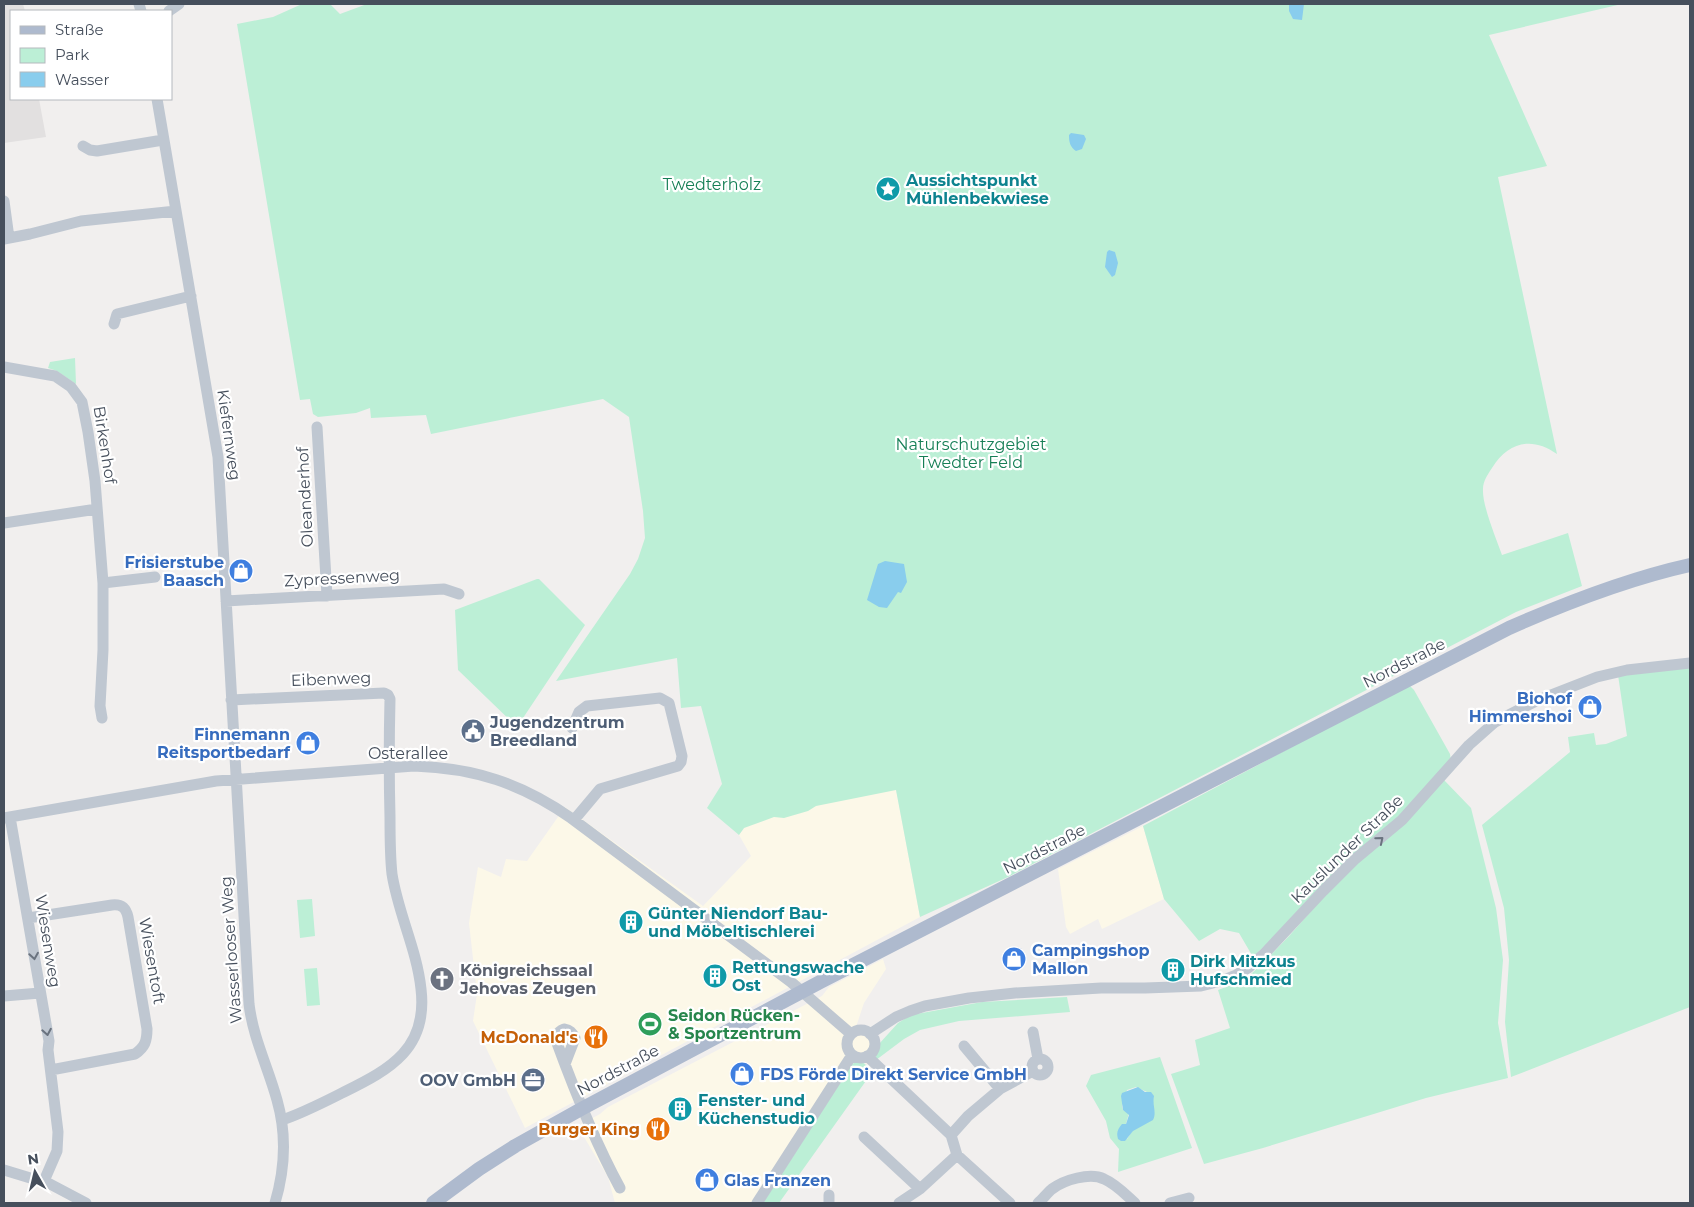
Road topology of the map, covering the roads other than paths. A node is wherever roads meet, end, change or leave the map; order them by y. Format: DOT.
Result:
graph roads {
  1 [pos="157,100"];
  2 [pos="164,140"];
  3 [pos="82,146"];
  4 [pos="4,201"];
  5 [pos="176,211"];
  6 [pos="6,238"];
  7 [pos="191,296"];
  8 [pos="114,324"];
  9 [pos="4,367"];
  10 [pos="317,427"];
  11 [pos="97,509"];
  12 [pos="4,523"];
  13 [pos="1690,565"];
  14 [pos="155,577"];
  15 [pos="103,584"];
  16 [pos="459,594"];
  17 [pos="327,596"];
  18 [pos="226,600"];
  19 [pos="1690,663"];
  20 [pos="231,700"];
  21 [pos="102,718"];
  22 [pos="572,728"];
  23 [pos="388,768"];
  24 [pos="235,779"];
  25 [pos="7,817"];
  26 [pos="574,820"];
  27 [pos="28,918"];
  28 [pos="803,992"];
  29 [pos="40,993"];
  30 [pos="4,996"];
  31 [pos="1033,1032"];
  32 [pos="850,1034"];
  33 [pos="870,1034"];
  34 [pos="964,1046"];
  35 [pos="852,1055"];
  36 [pos="867,1056"];
  37 [pos="565,1064"];
  38 [pos="51,1070"];
  39 [pos="1000,1089"];
  40 [pos="583,1108"];
  41 [pos="282,1120"];
  42 [pos="951,1135"];
  43 [pos="864,1137"];
  44 [pos="957,1156"];
  45 [pos="4,1170"];
  46 [pos="44,1182"];
  47 [pos="620,1188"];
  48 [pos="920,1189"];
  49 [pos="1188,1198"];
  50 [pos="86,1203"];
  51 [pos="275,1203"];
  52 [pos="432,1203"];
  53 [pos="757,1203"];
  54 [pos="899,1203"];
  55 [pos="1010,1203"];
  56 [pos="1038,1203"];
  57 [pos="1135,1203"];
  58 [pos="1170,1203"];
  1 -- 2 [label="street, Kiefernweg"];
  2 -- 3 [label="street"];
  2 -- 5 [label="street, Kiefernweg"];
  4 -- 6 [label="street"];
  5 -- 6 [label="street"];
  5 -- 7 [label="street, Kiefernweg"];
  7 -- 8 [label="street"];
  7 -- 18 [label="street, Kiefernweg"];
  9 -- 11 [label="street, Birkenhof"];
  10 -- 17 [label="street, Oleanderhof"];
  11 -- 12 [label="street"];
  11 -- 15 [label="street, Birkenhof"];
  13 -- 28 [label="main road, Nordstraße"];
  14 -- 15 [label="street"];
  15 -- 21 [label="street, Birkenhof"];
  16 -- 17 [label="street, Zypressenweg"];
  17 -- 18 [label="street, Zypressenweg"];
  18 -- 20 [label="street, Kiefernweg"];
  33 -- 19 [label="street, Kauslunder Straße, one-way"];
  20 -- 23 [label="street, Eibenweg"];
  20 -- 24 [label="street, Kiefernweg"];
  22 -- 26 [label="street"];
  23 -- 24 [label="street, Osterallee"];
  23 -- 26 [label="street, Osterallee"];
  23 -- 41 [label="street, Eibenweg"];
  24 -- 25 [label="street, Osterallee"];
  24 -- 41 [label="street, Wasserlooser Weg"];
  25 -- 27 [label="street, Wiesenweg"];
  26 -- 28 [label="street, Osterallee"];
  27 -- 29 [label="street, Wiesenweg, one-way"];
  27 -- 38 [label="street, Wiesentoft"];
  28 -- 32 [label="street, Osterallee"];
  28 -- 40 [label="main road, Nordstraße"];
  29 -- 30 [label="street"];
  29 -- 38 [label="street, Wiesenweg, one-way"];
  31 -- 39 [label="street"];
  32 -- 33 [label="street"];
  32 -- 35 [label="street"];
  33 -- 36 [label="street"];
  34 -- 39 [label="street"];
  35 -- 36 [label="street"];
  35 -- 53 [label="street"];
  36 -- 42 [label="street"];
  37 -- 40 [label="street"];
  38 -- 46 [label="street, Wiesenweg"];
  39 -- 42 [label="street"];
  40 -- 47 [label="street"];
  40 -- 52 [label="main road, Nordstraße"];
  41 -- 51 [label="street, Wasserlooser Weg"];
  42 -- 44 [label="street"];
  43 -- 48 [label="street"];
  44 -- 48 [label="street"];
  44 -- 55 [label="street"];
  45 -- 46 [label="street"];
  46 -- 50 [label="street"];
  48 -- 54 [label="street"];
  49 -- 58 [label="street"];
  56 -- 57 [label="street"];
}
